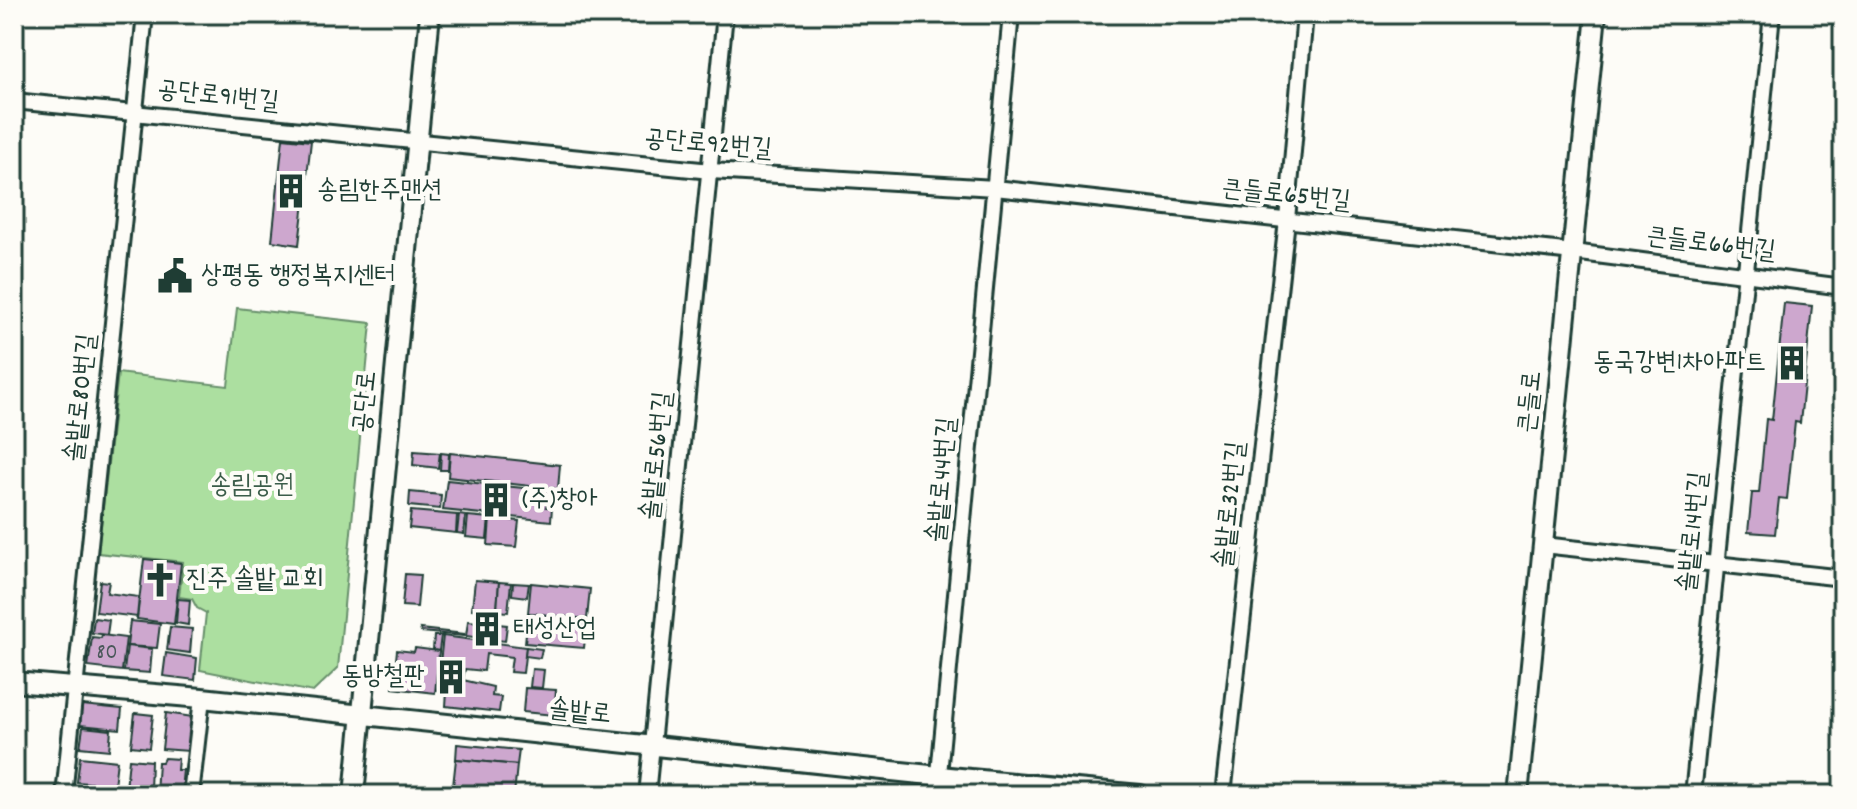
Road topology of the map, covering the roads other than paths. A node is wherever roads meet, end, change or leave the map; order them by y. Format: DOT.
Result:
graph roads {
  1 [pos="145,14"];
  2 [pos="430,14"];
  3 [pos="725,14"];
  4 [pos="1011,14"];
  5 [pos="1305,14"];
  6 [pos="1596,14"];
  7 [pos="1772,14"];
  8 [pos="14,101"];
  9 [pos="135,113"];
  10 [pos="418,142"];
  11 [pos="711,171"];
  12 [pos="995,188"];
  13 [pos="1287,220"];
  14 [pos="1573,252"];
  15 [pos="1746,274"];
  16 [pos="1843,287"];
  17 [pos="1543,545"];
  18 [pos="1715,564"];
  19 [pos="1843,578"];
  20 [pos="14,682"];
  21 [pos="76,687"];
  22 [pos="202,698"];
  23 [pos="362,717"];
  24 [pos="652,747"];
  25 [pos="938,786"];
  26 [pos="64,795"];
  27 [pos="191,795"];
  28 [pos="354,795"];
  29 [pos="647,795"];
  30 [pos="1140,795"];
  31 [pos="1223,795"];
  32 [pos="1518,795"];
  33 [pos="1693,795"];
  1 -- 9 [label="street, 솔밭로80번길"];
  2 -- 10 [label="street, 공단로"];
  3 -- 11 [label="street, 솔밭로56번길"];
  4 -- 12 [label="street, 솔밭로44번길"];
  5 -- 13 [label="street, 솔밭로32번길"];
  6 -- 14 [label="street, 큰들로"];
  7 -- 15 [label="street, 솔밭로14번길"];
  8 -- 9 [label="street, 공단로91번길"];
  9 -- 10 [label="street, 공단로91번길"];
  9 -- 21 [label="street, 솔밭로80번길"];
  10 -- 11 [label="street, 공단로92번길"];
  10 -- 23 [label="street, 공단로"];
  11 -- 12 [label="street, 공단로92번길"];
  11 -- 24 [label="street, 솔밭로56번길"];
  12 -- 13 [label="street, 큰들로65번길"];
  12 -- 25 [label="street, 솔밭로44번길"];
  13 -- 14 [label="street, 큰들로65번길"];
  13 -- 31 [label="street, 솔밭로32번길"];
  14 -- 15 [label="street, 큰들로66번길"];
  14 -- 17 [label="street, 큰들로"];
  15 -- 16 [label="street, 큰들로66번길"];
  15 -- 18 [label="street, 솔밭로14번길"];
  17 -- 18 [label="street"];
  17 -- 32 [label="street, 큰들로"];
  18 -- 19 [label="street"];
  18 -- 33 [label="street, 솔밭로14번길"];
  20 -- 21 [label="street, 솔밭로"];
  21 -- 22 [label="street, 솔밭로"];
  21 -- 26 [label="street, 솔밭로80번길"];
  22 -- 23 [label="street, 솔밭로"];
  22 -- 27 [label="street"];
  23 -- 24 [label="street, 솔밭로"];
  23 -- 28 [label="street, 공단로"];
  24 -- 25 [label="street, 솔밭로"];
  24 -- 29 [label="street, 솔밭로56번길"];
  25 -- 30 [label="street, 솔밭로"];
}
